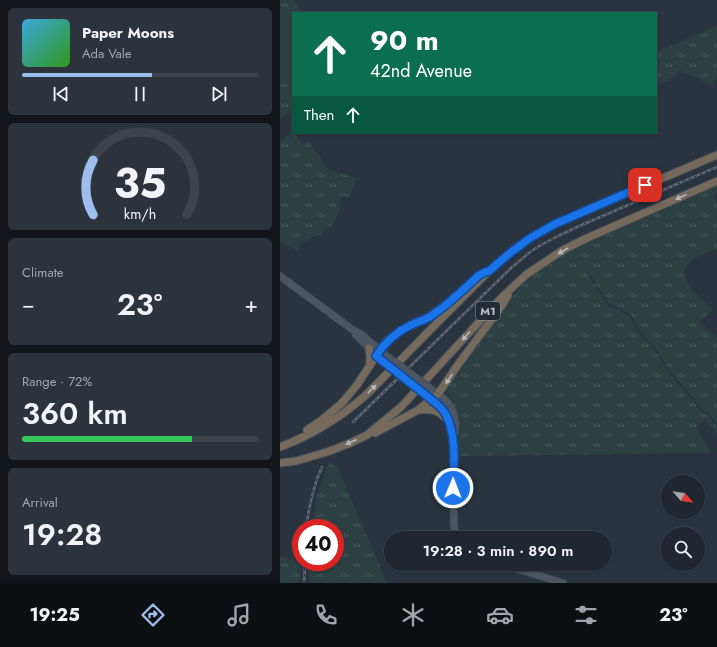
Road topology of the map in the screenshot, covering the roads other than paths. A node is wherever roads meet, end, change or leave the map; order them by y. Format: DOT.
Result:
graph roads {
  1 [pos="717,154"];
  2 [pos="717,181"];
  3 [pos="489,271"];
  4 [pos="280,276"];
  5 [pos="511,289"];
  6 [pos="353,330"];
  7 [pos="369,348"];
  8 [pos="378,353"];
  9 [pos="385,359"];
  10 [pos="369,366"];
  11 [pos="438,394"];
  12 [pos="432,400"];
  13 [pos="418,410"];
  14 [pos="449,421"];
  15 [pos="453,430"];
  16 [pos="367,435"];
  17 [pos="282,446"];
  18 [pos="280,463"];
  19 [pos="456,531"];
  20 [pos="524,571"];
  21 [pos="563,583"];
  1 -- 3 [label="highway, M1"];
  2 -- 5 [label="highway, M1, one-way"];
  3 -- 8 [label="highway"];
  17 -- 3 [label="highway, M1, one-way"];
  4 -- 6 [label="street"];
  5 -- 11 [label="highway, one-way"];
  5 -- 16 [label="highway, M1, one-way"];
  6 -- 7 [label="street"];
  6 -- 8 [label="street"];
  7 -- 8 [label="street"];
  7 -- 10 [label="highway"];
  8 -- 9 [label="street"];
  8 -- 10 [label="highway"];
  9 -- 11 [label="street, bridge"];
  9 -- 12 [label="street, bridge"];
  10 -- 17 [label="highway"];
  11 -- 12 [label="highway"];
  11 -- 15 [label="street"];
  12 -- 13 [label="highway"];
  12 -- 14 [label="street"];
  13 -- 14 [label="highway"];
  13 -- 16 [label="highway"];
  14 -- 15 [label="street"];
  15 -- 19 [label="street"];
  16 -- 18 [label="highway, M1, one-way"];
  20 -- 21 [label="street"];
}
